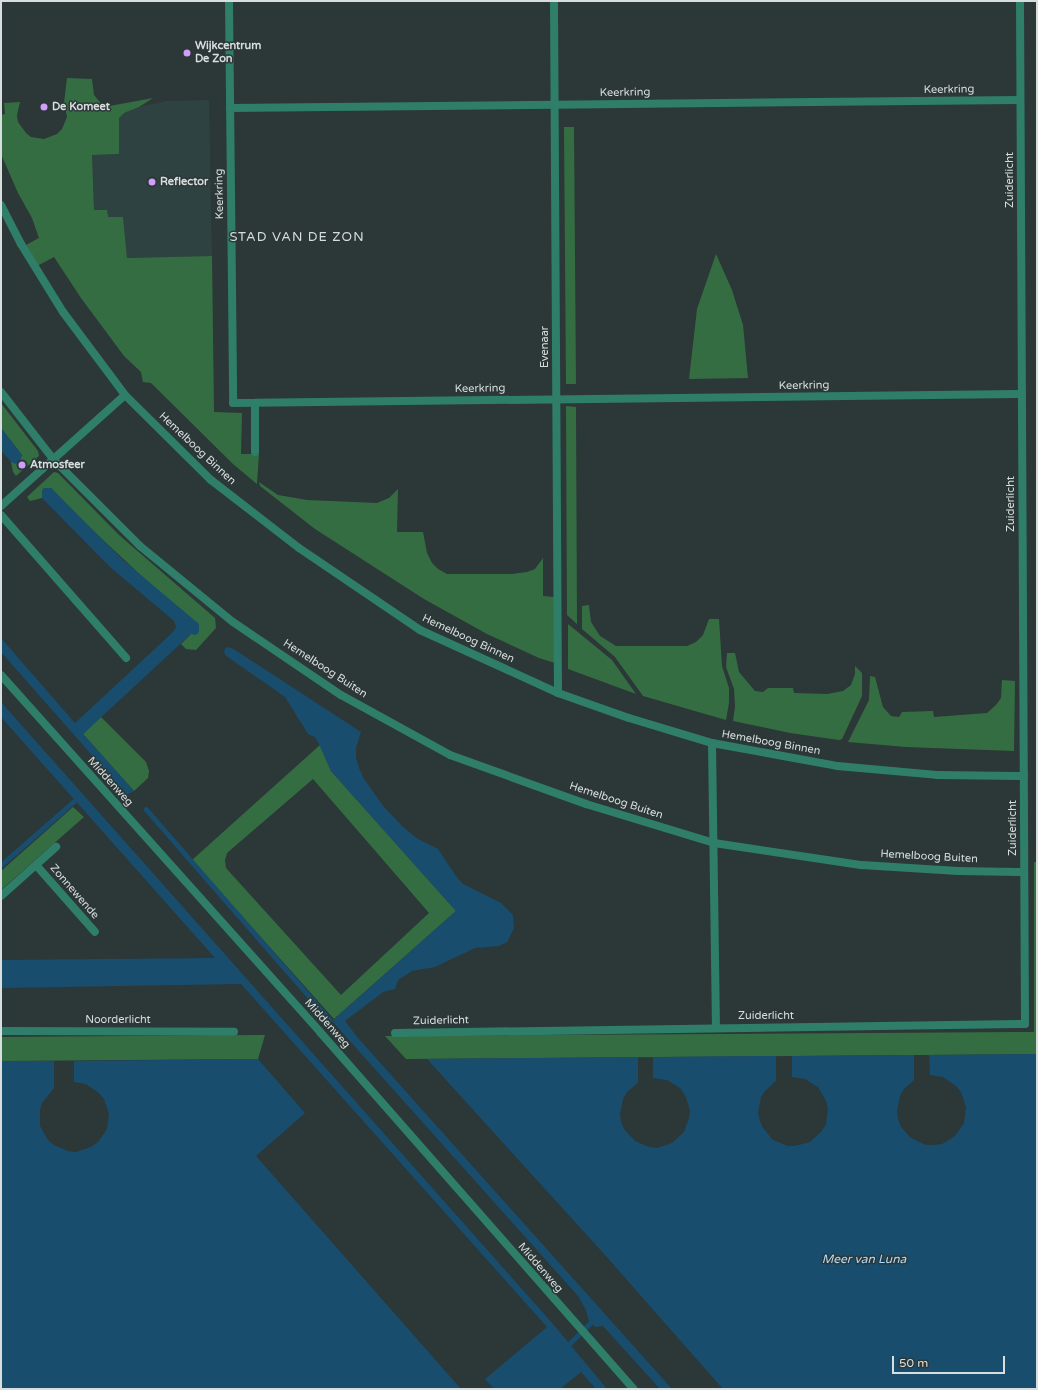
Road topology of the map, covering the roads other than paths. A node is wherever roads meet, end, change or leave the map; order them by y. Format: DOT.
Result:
graph roads {
  1 [pos="229,1"];
  2 [pos="554,1"];
  3 [pos="1020,1"];
  4 [pos="1020,100"];
  5 [pos="555,104"];
  6 [pos="230,108"];
  7 [pos="1,206"];
  8 [pos="1,392"];
  9 [pos="125,394"];
  10 [pos="1022,394"];
  11 [pos="557,400"];
  12 [pos="255,403"];
  13 [pos="255,452"];
  14 [pos="54,460"];
  15 [pos="1,506"];
  16 [pos="1,515"];
  17 [pos="126,658"];
  18 [pos="1,675"];
  19 [pos="558,693"];
  20 [pos="712,743"];
  21 [pos="1024,776"];
  22 [pos="714,843"];
  23 [pos="56,847"];
  24 [pos="36,865"];
  25 [pos="1024,872"];
  26 [pos="1,896"];
  27 [pos="94,932"];
  28 [pos="716,1027"];
  29 [pos="1,1031"];
  30 [pos="234,1032"];
  31 [pos="395,1033"];
  32 [pos="634,1389"];
  1 -- 6 [label="street, Keerkring"];
  2 -- 5 [label="street, Evenaar"];
  3 -- 4 [label="street, Zuiderlicht"];
  4 -- 5 [label="street, Keerkring"];
  4 -- 10 [label="street, Zuiderlicht"];
  5 -- 6 [label="street, Keerkring"];
  5 -- 11 [label="street, Evenaar"];
  6 -- 12 [label="street, Keerkring"];
  7 -- 9 [label="street, Hemelboog Binnen"];
  8 -- 14 [label="street, Hemelboog Buiten"];
  9 -- 14 [label="street"];
  9 -- 19 [label="street, Hemelboog Binnen"];
  10 -- 11 [label="street, Keerkring"];
  10 -- 21 [label="street, Zuiderlicht"];
  11 -- 12 [label="street, Keerkring"];
  11 -- 19 [label="street, Evenaar"];
  12 -- 13 [label="street"];
  14 -- 15 [label="street"];
  14 -- 22 [label="street, Hemelboog Buiten"];
  16 -- 17 [label="street"];
  18 -- 32 [label="street, Middenweg"];
  19 -- 20 [label="street, Hemelboog Binnen"];
  20 -- 21 [label="street, Hemelboog Binnen"];
  20 -- 22 [label="street"];
  21 -- 25 [label="street, Zuiderlicht"];
  22 -- 25 [label="street, Hemelboog Buiten"];
  22 -- 28 [label="street"];
  23 -- 24 [label="street, Zonnewende"];
  24 -- 26 [label="street, Zonnewende"];
  24 -- 27 [label="street, Zonnewende"];
  25 -- 28 [label="street, Zuiderlicht"];
  28 -- 31 [label="street, Zuiderlicht"];
  29 -- 30 [label="street, Noorderlicht"];
}
